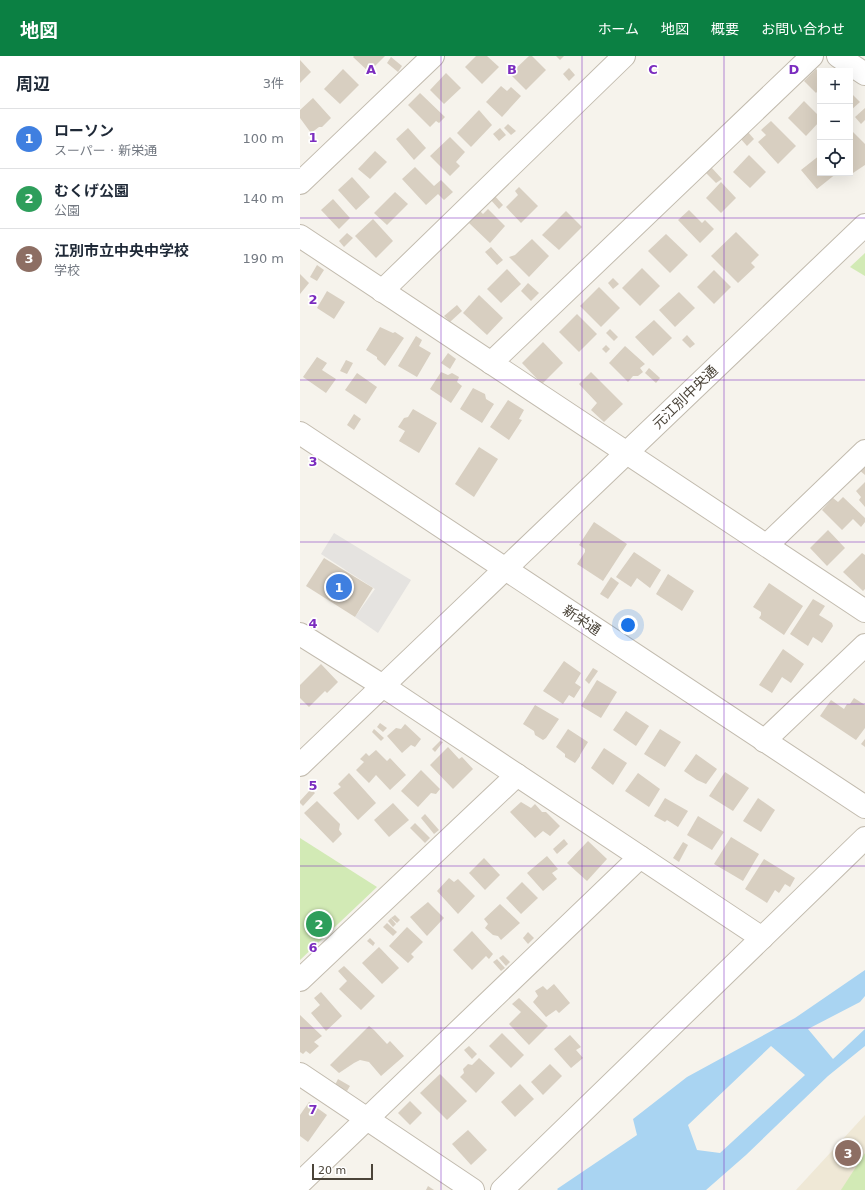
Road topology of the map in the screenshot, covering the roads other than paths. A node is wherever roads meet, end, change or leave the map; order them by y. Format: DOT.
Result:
graph roads {
  1 [pos="433,56"];
  2 [pos="624,56"];
  3 [pos="812,56"];
  4 [pos="838,56"];
  5 [pos="865,74"];
  6 [pos="300,183"];
  7 [pos="865,225"];
  8 [pos="300,236"];
  9 [pos="382,291"];
  10 [pos="491,363"];
  11 [pos="300,433"];
  12 [pos="865,451"];
  13 [pos="627,453"];
  14 [pos="767,546"];
  15 [pos="506,569"];
  16 [pos="865,610"];
  17 [pos="300,634"];
  18 [pos="865,645"];
  19 [pos="383,686"];
  20 [pos="764,741"];
  21 [pos="300,764"];
  22 [pos="517,775"];
  23 [pos="865,807"];
  24 [pos="865,838"];
  25 [pos="640,857"];
  26 [pos="762,938"];
  27 [pos="300,980"];
  28 [pos="300,1074"];
  29 [pos="367,1119"];
  30 [pos="300,1183"];
  31 [pos="473,1190"];
  32 [pos="502,1190"];
  1 -- 6 [label="street"];
  2 -- 9 [label="street"];
  3 -- 10 [label="street"];
  4 -- 5 [label="street"];
  7 -- 13 [label="street, 元江別中央通"];
  8 -- 9 [label="street"];
  9 -- 10 [label="street"];
  10 -- 13 [label="street"];
  11 -- 15 [label="street, 新栄通"];
  12 -- 14 [label="street"];
  13 -- 14 [label="street"];
  13 -- 15 [label="street, 元江別中央通"];
  14 -- 16 [label="street"];
  15 -- 19 [label="street, 元江別中央通"];
  15 -- 20 [label="street, 新栄通"];
  17 -- 19 [label="street"];
  18 -- 20 [label="street"];
  19 -- 21 [label="street, 元江別中央通"];
  19 -- 22 [label="street"];
  20 -- 23 [label="street, 新栄通"];
  22 -- 25 [label="street"];
  22 -- 27 [label="street"];
  24 -- 26 [label="street"];
  25 -- 26 [label="street"];
  25 -- 29 [label="street"];
  26 -- 32 [label="street"];
  28 -- 29 [label="street"];
  29 -- 30 [label="street"];
  29 -- 31 [label="street"];
}
